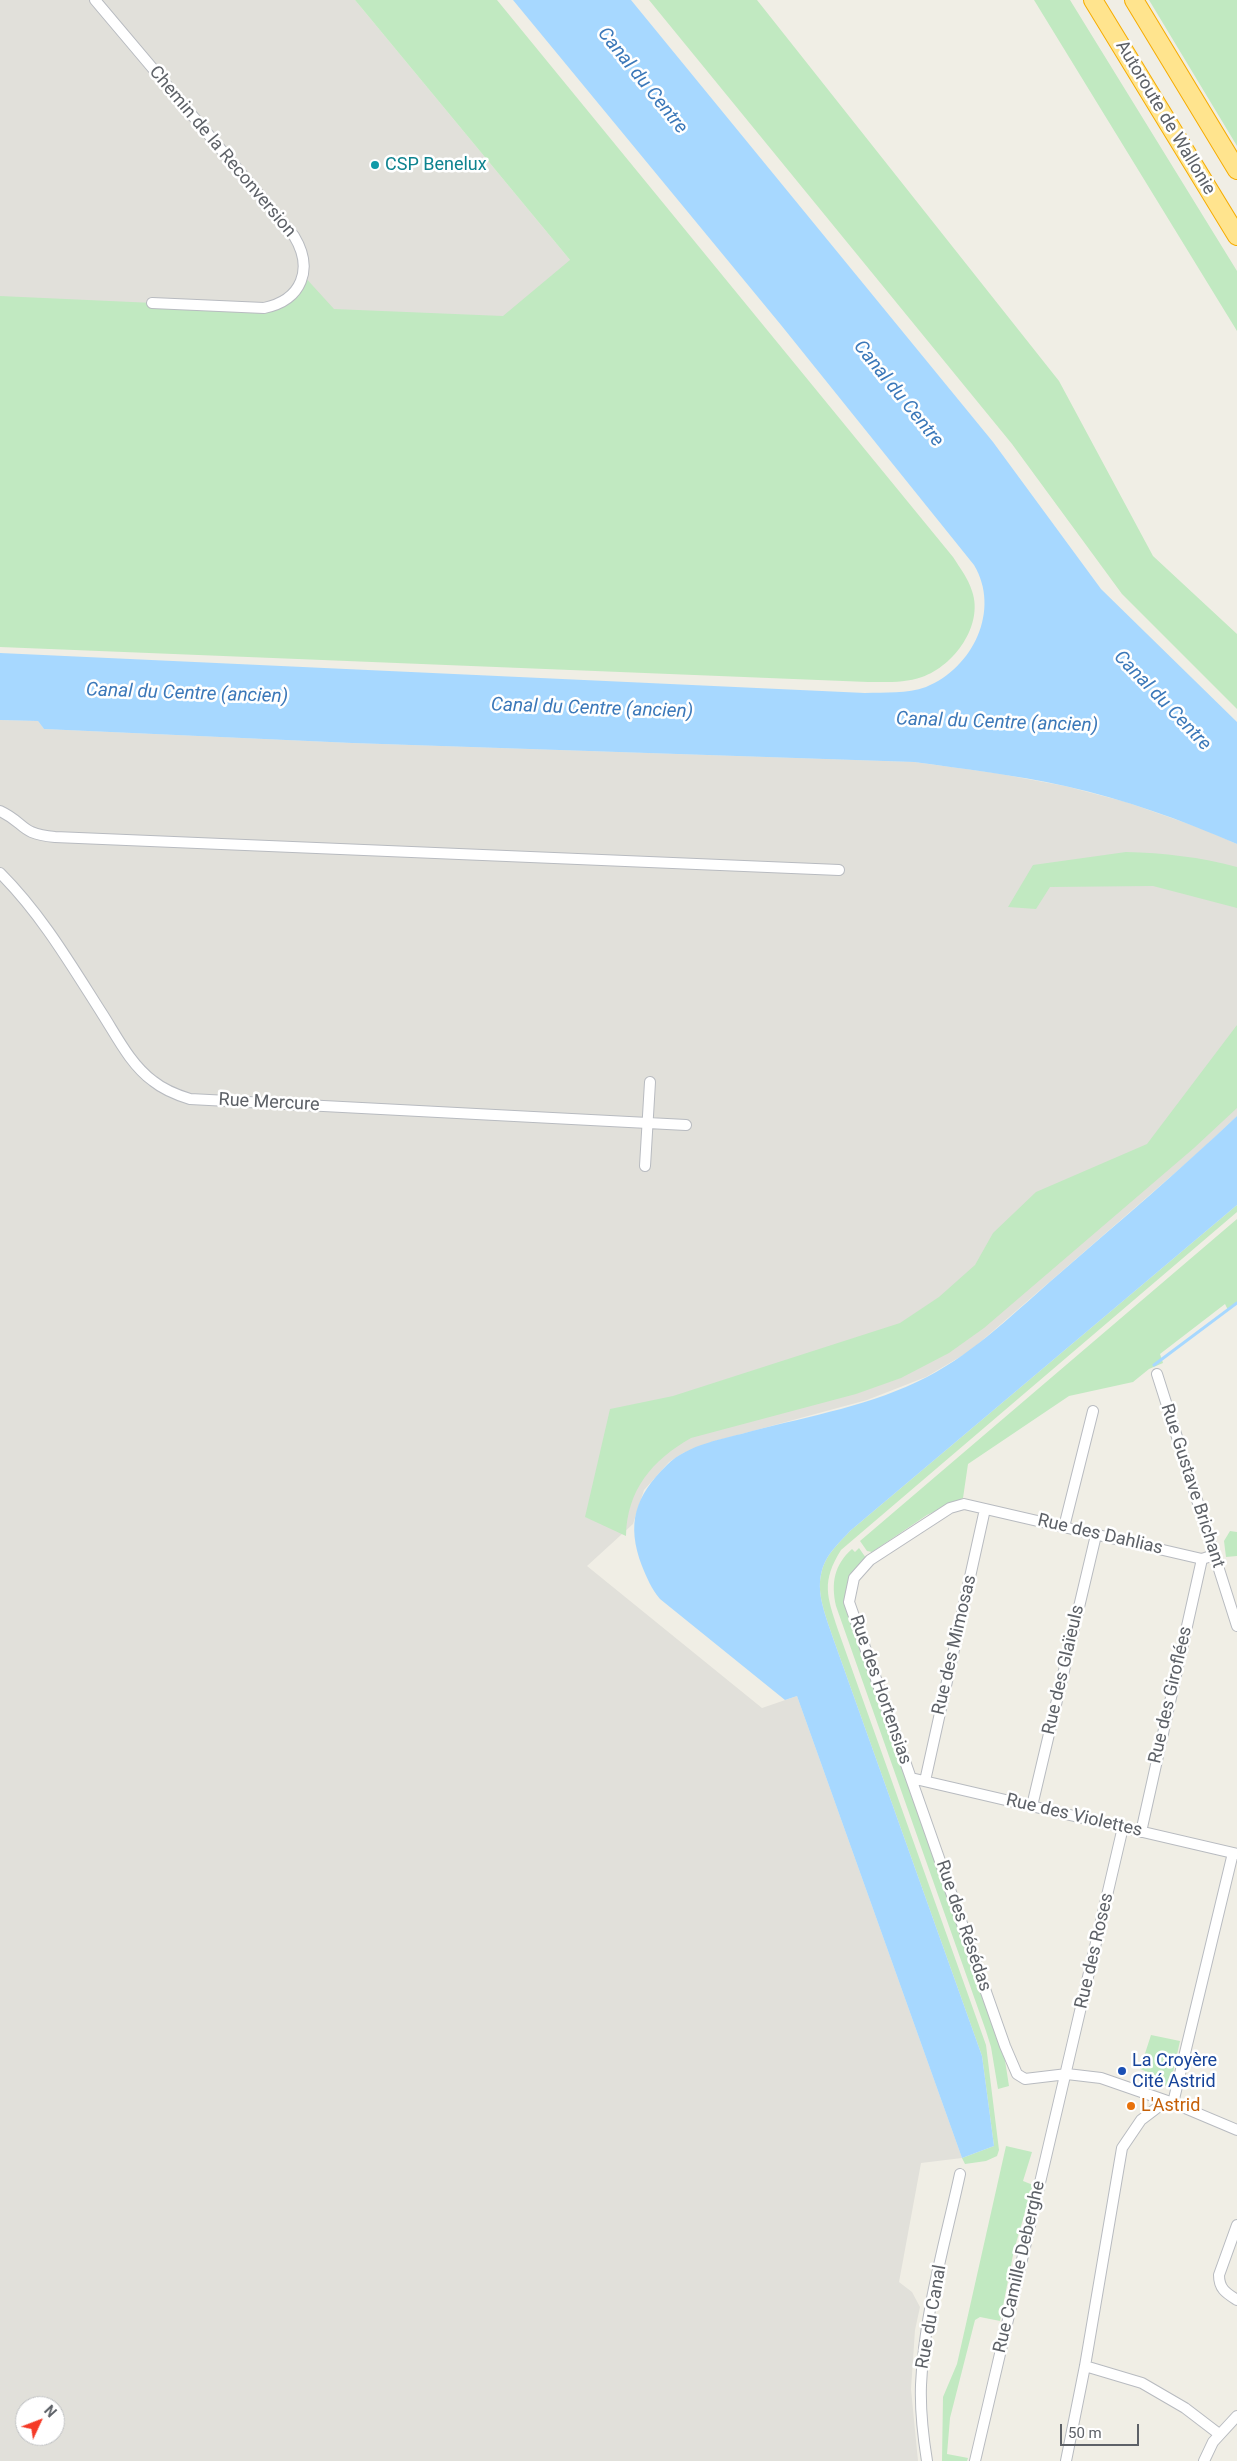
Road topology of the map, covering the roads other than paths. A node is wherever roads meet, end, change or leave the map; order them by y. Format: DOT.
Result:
graph roads {
  1 [pos="95,0"];
  2 [pos="1093,0"];
  3 [pos="1134,0"];
  4 [pos="1237,170"];
  5 [pos="1237,236"];
  6 [pos="152,303"];
  7 [pos="0,811"];
  8 [pos="839,870"];
  9 [pos="0,873"];
  10 [pos="650,1082"];
  11 [pos="648,1124"];
  12 [pos="686,1126"];
  13 [pos="645,1166"];
  14 [pos="1157,1374"];
  15 [pos="1093,1411"];
  16 [pos="985,1509"];
  17 [pos="1064,1527"];
  18 [pos="1096,1534"];
  19 [pos="1214,1556"];
  20 [pos="1202,1559"];
  21 [pos="1237,1626"];
  22 [pos="911,1778"];
  23 [pos="925,1781"];
  24 [pos="1032,1806"];
  25 [pos="1123,1827"];
  26 [pos="1141,1832"];
  27 [pos="1235,1853"];
  28 [pos="1067,2074"];
  29 [pos="1169,2102"];
  30 [pos="1237,2130"];
  31 [pos="960,2174"];
  32 [pos="1237,2225"];
  33 [pos="1237,2300"];
  34 [pos="1085,2366"];
  35 [pos="1237,2416"];
  36 [pos="1219,2434"];
  37 [pos="927,2461"];
  38 [pos="975,2461"];
  39 [pos="1066,2461"];
  40 [pos="1204,2461"];
  1 -- 6 [label="street, Chemin de la Reconversion"];
  2 -- 5 [label="highway, Autoroute de Wallonie"];
  3 -- 4 [label="highway, Autoroute de Wallonie"];
  7 -- 8 [label="street"];
  9 -- 11 [label="street, Rue Mercure"];
  10 -- 11 [label="street"];
  11 -- 12 [label="street, Rue Mercure"];
  11 -- 13 [label="street"];
  14 -- 19 [label="street, Rue Gustave Brichant"];
  15 -- 17 [label="street"];
  16 -- 17 [label="street, Rue des Dahlias"];
  16 -- 22 [label="street, Rue des Hortensias"];
  16 -- 23 [label="street, Rue des Mimosas"];
  17 -- 18 [label="street, Rue des Dahlias"];
  18 -- 20 [label="street, Rue des Dahlias"];
  18 -- 24 [label="street, Rue des Glaïeuls"];
  19 -- 20 [label="street, Rue des Dahlias"];
  19 -- 21 [label="street, Rue Gustave Brichant"];
  20 -- 26 [label="street, Rue des Giroflées"];
  22 -- 23 [label="street, Rue des Violettes"];
  22 -- 28 [label="street, Rue des Résédas"];
  23 -- 24 [label="street, Rue des Violettes"];
  24 -- 25 [label="street, Rue des Violettes"];
  25 -- 26 [label="street, Rue des Violettes"];
  25 -- 28 [label="street, Rue des Roses"];
  26 -- 27 [label="street, Rue des Violettes"];
  27 -- 29 [label="street"];
  28 -- 29 [label="street"];
  28 -- 38 [label="street, Rue Camille Deberghe"];
  29 -- 30 [label="street"];
  29 -- 34 [label="street"];
  31 -- 37 [label="street, Rue du Canal"];
  32 -- 33 [label="street"];
  34 -- 36 [label="street"];
  34 -- 39 [label="street"];
  35 -- 36 [label="street"];
  36 -- 40 [label="street"];
}
